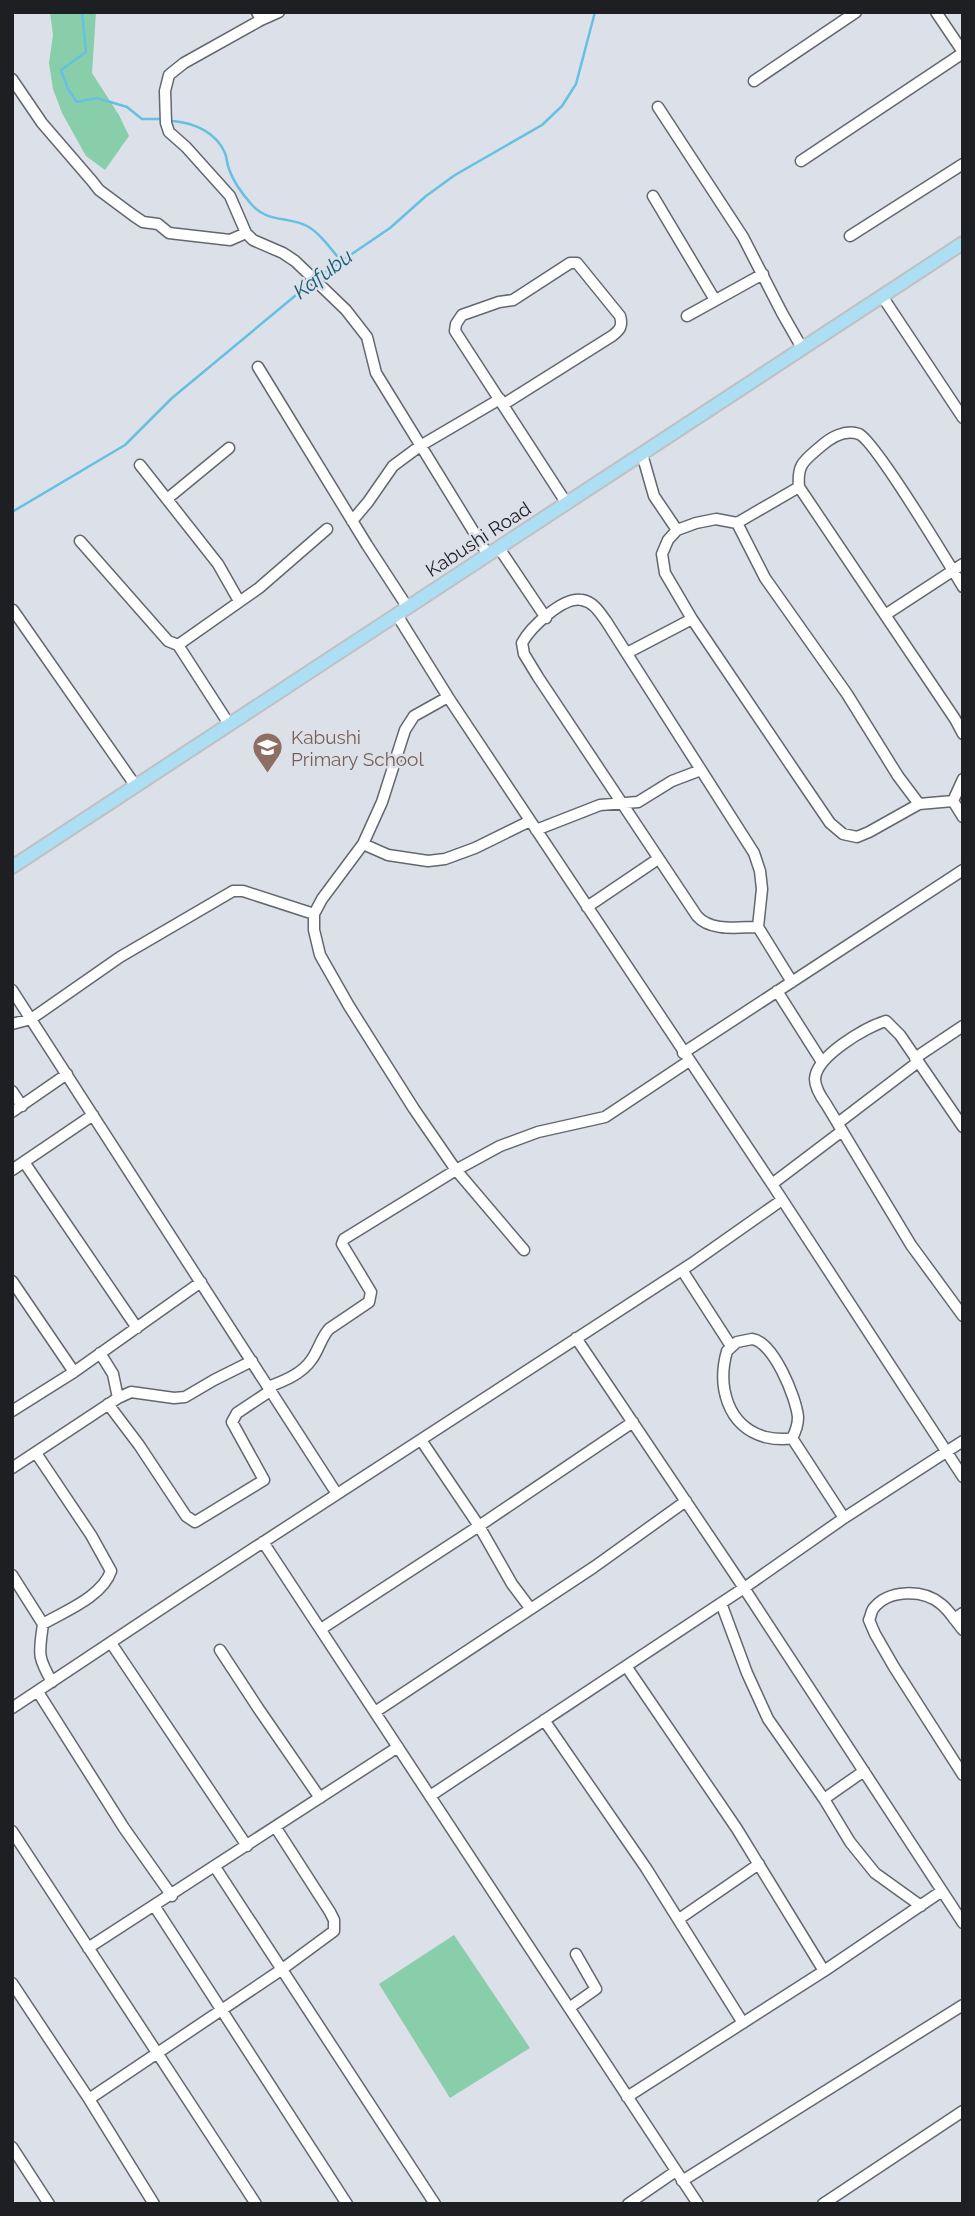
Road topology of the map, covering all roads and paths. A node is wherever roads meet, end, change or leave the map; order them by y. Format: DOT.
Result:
graph roads {
  1 [pos="279,12"];
  2 [pos="856,12"];
  3 [pos="936,12"];
  4 [pos="259,16"];
  5 [pos="963,53"];
  6 [pos="12,79"];
  7 [pos="754,81"];
  8 [pos="658,107"];
  9 [pos="800,161"];
  10 [pos="963,164"];
  11 [pos="653,196"];
  12 [pos="246,233"];
  13 [pos="850,236"];
  14 [pos="963,243"];
  15 [pos="763,274"];
  16 [pos="883,296"];
  17 [pos="715,300"];
  18 [pos="687,316"];
  19 [pos="802,348"];
  20 [pos="258,367"];
  21 [pos="502,402"];
  22 [pos="963,418"];
  23 [pos="420,446"];
  24 [pos="229,447"];
  25 [pos="642,454"];
  26 [pos="140,465"];
  27 [pos="799,487"];
  28 [pos="167,499"];
  29 [pos="567,504"];
  30 [pos="352,521"];
  31 [pos="737,523"];
  32 [pos="327,529"];
  33 [pos="677,530"];
  34 [pos="80,541"];
  35 [pos="494,552"];
  36 [pos="963,564"];
  37 [pos="952,570"];
  38 [pos="963,587"];
  39 [pos="239,601"];
  40 [pos="13,610"];
  41 [pos="402,612"];
  42 [pos="885,615"];
  43 [pos="546,618"];
  44 [pos="692,619"];
  45 [pos="178,645"];
  46 [pos="627,653"];
  47 [pos="448,697"];
  48 [pos="229,724"];
  49 [pos="963,734"];
  50 [pos="701,770"];
  51 [pos="963,779"];
  52 [pos="135,785"];
  53 [pos="953,801"];
  54 [pos="621,804"];
  55 [pos="919,804"];
  56 [pos="963,817"];
  57 [pos="533,825"];
  58 [pos="363,844"];
  59 [pos="658,859"];
  60 [pos="12,867"];
  61 [pos="963,870"];
  62 [pos="587,907"];
  63 [pos="314,914"];
  64 [pos="758,927"];
  65 [pos="792,982"];
  66 [pos="12,989"];
  67 [pos="777,991"];
  68 [pos="32,1019"];
  69 [pos="12,1024"];
  70 [pos="963,1026"];
  71 [pos="686,1056"];
  72 [pos="917,1060"];
  73 [pos="822,1062"];
  74 [pos="67,1074"];
  75 [pos="12,1091"];
  76 [pos="22,1106"];
  77 [pos="12,1112"];
  78 [pos="93,1115"];
  79 [pos="840,1127"];
  80 [pos="963,1128"];
  81 [pos="24,1162"];
  82 [pos="12,1170"];
  83 [pos="456,1170"];
  84 [pos="772,1184"];
  85 [pos="782,1200"];
  86 [pos="524,1251"];
  87 [pos="682,1270"];
  88 [pos="12,1281"];
  89 [pos="201,1282"];
  90 [pos="963,1316"];
  91 [pos="137,1328"];
  92 [pos="576,1338"];
  93 [pos="731,1346"];
  94 [pos="100,1353"];
  95 [pos="252,1361"];
  96 [pos="74,1372"];
  97 [pos="269,1389"];
  98 [pos="113,1401"];
  99 [pos="12,1412"];
  100 [pos="633,1422"];
  101 [pos="792,1437"];
  102 [pos="421,1440"];
  103 [pos="963,1441"];
  104 [pos="946,1452"];
  105 [pos="36,1453"];
  106 [pos="12,1468"];
  107 [pos="963,1477"];
  108 [pos="337,1494"];
  109 [pos="686,1501"];
  110 [pos="844,1518"];
  111 [pos="480,1526"];
  112 [pos="263,1542"];
  113 [pos="12,1576"];
  114 [pos="744,1588"];
  115 [pos="721,1603"];
  116 [pos="530,1608"];
  117 [pos="958,1616"];
  118 [pos="43,1624"];
  119 [pos="321,1629"];
  120 [pos="963,1630"];
  121 [pos="111,1643"];
  122 [pos="220,1650"];
  123 [pos="626,1666"];
  124 [pos="52,1682"];
  125 [pos="38,1692"];
  126 [pos="12,1709"];
  127 [pos="375,1712"];
  128 [pos="544,1720"];
  129 [pos="398,1746"];
  130 [pos="864,1771"];
  131 [pos="963,1775"];
  132 [pos="430,1796"];
  133 [pos="320,1798"];
  134 [pos="824,1799"];
  135 [pos="276,1828"];
  136 [pos="12,1831"];
  137 [pos="247,1846"];
  138 [pos="759,1864"];
  139 [pos="215,1867"];
  140 [pos="942,1891"];
  141 [pos="172,1896"];
  142 [pos="921,1906"];
  143 [pos="155,1907"];
  144 [pos="679,1919"];
  145 [pos="963,1923"];
  146 [pos="89,1948"];
  147 [pos="576,1954"];
  148 [pos="281,1970"];
  149 [pos="824,1971"];
  150 [pos="12,1983"];
  151 [pos="963,2005"];
  152 [pos="569,2008"];
  153 [pos="222,2009"];
  154 [pos="743,2023"];
  155 [pos="158,2052"];
  156 [pos="627,2096"];
  157 [pos="89,2099"];
  158 [pos="963,2111"];
  159 [pos="12,2147"];
  160 [pos="676,2171"];
  161 [pos="682,2181"];
  162 [pos="49,2204"];
  163 [pos="154,2204"];
  164 [pos="256,2204"];
  165 [pos="347,2204"];
  166 [pos="435,2204"];
  167 [pos="628,2204"];
  168 [pos="698,2204"];
  169 [pos="822,2204"];
  1 -- 4 [label="street"];
  2 -- 7 [label="street"];
  3 -- 5 [label="street"];
  4 -- 12 [label="street"];
  5 -- 9 [label="street"];
  6 -- 12 [label="street"];
  8 -- 15 [label="street"];
  10 -- 13 [label="street"];
  11 -- 17 [label="street"];
  12 -- 23 [label="street"];
  14 -- 16 [label="main road, Kabushi Road"];
  15 -- 17 [label="street"];
  15 -- 19 [label="street"];
  16 -- 19 [label="main road, Kabushi Road"];
  16 -- 22 [label="street"];
  17 -- 18 [label="street"];
  19 -- 25 [label="main road, Kabushi Road"];
  20 -- 30 [label="street"];
  21 -- 21 [label="street"];
  21 -- 23 [label="street"];
  21 -- 29 [label="street"];
  23 -- 30 [label="street"];
  23 -- 35 [label="street"];
  24 -- 28 [label="street"];
  25 -- 29 [label="main road, Kabushi Road"];
  25 -- 33 [label="street"];
  26 -- 28 [label="street"];
  27 -- 31 [label="street"];
  27 -- 37 [label="street"];
  27 -- 42 [label="street"];
  28 -- 39 [label="street"];
  29 -- 35 [label="main road, Kabushi Road"];
  30 -- 41 [label="street"];
  31 -- 33 [label="street"];
  31 -- 55 [label="street"];
  32 -- 39 [label="street"];
  33 -- 44 [label="street"];
  34 -- 45 [label="street"];
  35 -- 41 [label="main road, Kabushi Road"];
  35 -- 43 [label="street"];
  36 -- 37 [label="street"];
  37 -- 38 [label="street"];
  37 -- 42 [label="street"];
  39 -- 45 [label="street"];
  40 -- 52 [label="street"];
  41 -- 47 [label="street"];
  41 -- 48 [label="main road, Kabushi Road"];
  42 -- 49 [label="street"];
  43 -- 46 [label="street"];
  43 -- 54 [label="street"];
  44 -- 46 [label="street"];
  44 -- 55 [label="street"];
  45 -- 48 [label="street"];
  46 -- 50 [label="street"];
  47 -- 57 [label="street"];
  47 -- 58 [label="street"];
  48 -- 52 [label="main road, Kabushi Road"];
  50 -- 54 [label="street"];
  50 -- 64 [label="street"];
  51 -- 53 [label="street"];
  52 -- 60 [label="main road, Kabushi Road"];
  53 -- 55 [label="street"];
  53 -- 56 [label="street"];
  54 -- 57 [label="street"];
  54 -- 59 [label="street"];
  57 -- 58 [label="street"];
  57 -- 62 [label="street"];
  58 -- 63 [label="street"];
  59 -- 62 [label="street"];
  59 -- 64 [label="street"];
  61 -- 65 [label="street"];
  62 -- 71 [label="street"];
  63 -- 68 [label="street"];
  63 -- 83 [label="street"];
  64 -- 65 [label="street"];
  65 -- 67 [label="street"];
  66 -- 68 [label="street"];
  67 -- 71 [label="street"];
  67 -- 73 [label="street"];
  68 -- 69 [label="street"];
  68 -- 74 [label="street"];
  70 -- 72 [label="street"];
  71 -- 83 [label="street"];
  71 -- 84 [label="street"];
  72 -- 73 [label="street"];
  72 -- 79 [label="street"];
  72 -- 80 [label="street"];
  73 -- 79 [label="street"];
  74 -- 76 [label="street"];
  74 -- 78 [label="street"];
  75 -- 76 [label="street"];
  76 -- 77 [label="street"];
  78 -- 81 [label="street"];
  78 -- 89 [label="street"];
  79 -- 84 [label="street"];
  79 -- 90 [label="street"];
  81 -- 82 [label="street"];
  81 -- 91 [label="street"];
  83 -- 86 [label="street"];
  83 -- 97 [label="street"];
  84 -- 85 [label="street"];
  85 -- 87 [label="street"];
  85 -- 104 [label="street"];
  87 -- 92 [label="street"];
  87 -- 93 [label="street"];
  88 -- 96 [label="street"];
  89 -- 91 [label="street"];
  89 -- 95 [label="street"];
  91 -- 94 [label="street"];
  92 -- 100 [label="street"];
  92 -- 102 [label="street"];
  93 -- 101 [label="street"];
  93 -- 101 [label="street"];
  94 -- 96 [label="street"];
  94 -- 98 [label="street"];
  95 -- 97 [label="street"];
  95 -- 98 [label="street"];
  96 -- 99 [label="street"];
  97 -- 98 [label="street"];
  97 -- 108 [label="street"];
  98 -- 105 [label="street"];
  100 -- 109 [label="street"];
  100 -- 111 [label="street"];
  101 -- 110 [label="street"];
  102 -- 108 [label="street"];
  102 -- 111 [label="street"];
  103 -- 104 [label="street"];
  104 -- 107 [label="street"];
  104 -- 110 [label="street"];
  105 -- 106 [label="street"];
  105 -- 118 [label="street"];
  108 -- 112 [label="street"];
  109 -- 114 [label="street"];
  109 -- 116 [label="street"];
  110 -- 114 [label="street"];
  111 -- 116 [label="street"];
  111 -- 119 [label="street"];
  112 -- 119 [label="street"];
  112 -- 121 [label="street"];
  113 -- 118 [label="street"];
  114 -- 115 [label="street"];
  114 -- 130 [label="street"];
  115 -- 123 [label="street"];
  115 -- 134 [label="street"];
  116 -- 127 [label="street"];
  117 -- 120 [label="street"];
  117 -- 131 [label="street"];
  118 -- 124 [label="street"];
  119 -- 127 [label="street"];
  121 -- 124 [label="street"];
  121 -- 137 [label="street"];
  122 -- 133 [label="street"];
  123 -- 128 [label="street"];
  123 -- 138 [label="street"];
  124 -- 125 [label="street"];
  125 -- 126 [label="street"];
  125 -- 141 [label="street"];
  127 -- 129 [label="street"];
  128 -- 132 [label="street"];
  128 -- 144 [label="street"];
  129 -- 132 [label="street"];
  129 -- 133 [label="street"];
  130 -- 134 [label="street"];
  130 -- 140 [label="street"];
  132 -- 152 [label="street"];
  133 -- 135 [label="street"];
  134 -- 142 [label="street"];
  135 -- 137 [label="street"];
  135 -- 148 [label="street"];
  136 -- 146 [label="street"];
  137 -- 139 [label="street"];
  138 -- 144 [label="street"];
  138 -- 149 [label="street"];
  139 -- 141 [label="street"];
  139 -- 148 [label="street"];
  140 -- 142 [label="street"];
  140 -- 145 [label="street"];
  141 -- 143 [label="street"];
  142 -- 149 [label="street"];
  143 -- 146 [label="street"];
  143 -- 153 [label="street"];
  144 -- 154 [label="street"];
  146 -- 155 [label="street"];
  147 -- 152 [label="street"];
  148 -- 153 [label="street"];
  148 -- 166 [label="street"];
  149 -- 154 [label="street"];
  150 -- 157 [label="street"];
  151 -- 161 [label="street"];
  152 -- 156 [label="street"];
  153 -- 155 [label="street"];
  153 -- 165 [label="street"];
  154 -- 156 [label="street"];
  155 -- 157 [label="street"];
  155 -- 164 [label="street"];
  156 -- 160 [label="street"];
  157 -- 163 [label="street"];
  158 -- 169 [label="street"];
  159 -- 162 [label="street"];
  160 -- 161 [label="street"];
  160 -- 167 [label="street"];
  161 -- 168 [label="street"];
}
